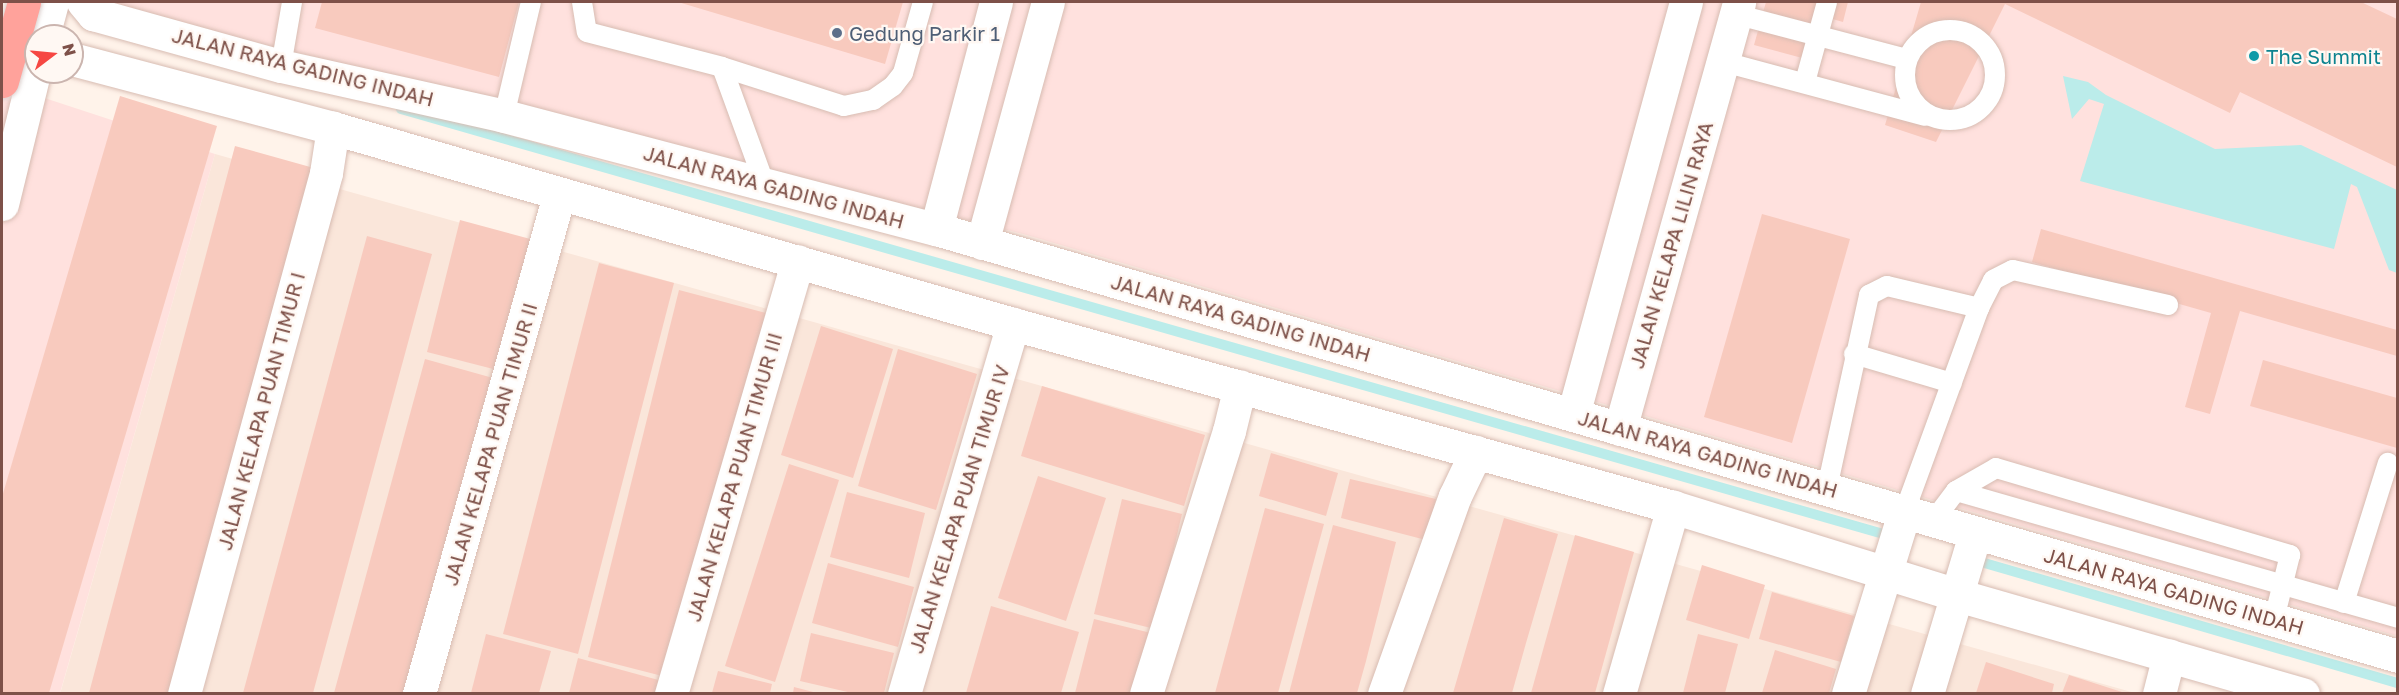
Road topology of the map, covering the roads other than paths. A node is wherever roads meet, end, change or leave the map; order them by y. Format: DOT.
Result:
graph roads {
  1 [pos="24,2"];
  2 [pos="52,2"];
  3 [pos="83,2"];
  4 [pos="292,2"];
  5 [pos="531,2"];
  6 [pos="582,2"];
  7 [pos="923,2"];
  8 [pos="996,2"];
  9 [pos="1048,2"];
  10 [pos="1686,2"];
  11 [pos="1827,2"];
  12 [pos="1737,8"];
  13 [pos="46,24"];
  14 [pos="1818,34"];
  15 [pos="2,39"];
  16 [pos="24,46"];
  17 [pos="1673,50"];
  18 [pos="1906,59"];
  19 [pos="84,62"];
  20 [pos="1724,62"];
  21 [pos="281,66"];
  22 [pos="722,67"];
  23 [pos="2,81"];
  24 [pos="1805,82"];
  25 [pos="31,84"];
  26 [pos="504,116"];
  27 [pos="1934,118"];
  28 [pos="333,128"];
  29 [pos="765,184"];
  30 [pos="559,195"];
  31 [pos="2,204"];
  32 [pos="936,229"];
  33 [pos="982,243"];
  34 [pos="798,261"];
  35 [pos="2168,305"];
  36 [pos="1979,308"];
  37 [pos="1013,324"];
  38 [pos="1854,354"];
  39 [pos="1952,383"];
  40 [pos="1240,386"];
  41 [pos="1573,415"];
  42 [pos="1620,429"];
  43 [pos="1476,452"];
  44 [pos="2388,463"];
  45 [pos="1827,488"];
  46 [pos="1956,491"];
  47 [pos="1673,507"];
  48 [pos="1913,518"];
  49 [pos="1975,534"];
  50 [pos="1885,566"];
  51 [pos="2282,585"];
  52 [pos="1957,595"];
  53 [pos="2344,603"];
  54 [pos="2397,618"];
  55 [pos="2274,619"];
  56 [pos="2169,655"];
  57 [pos="2397,656"];
  58 [pos="184,693"];
  59 [pos="419,693"];
  60 [pos="671,693"];
  61 [pos="904,693"];
  62 [pos="1146,693"];
  63 [pos="1384,693"];
  64 [pos="1619,693"];
  65 [pos="1848,693"];
  66 [pos="1927,693"];
  67 [pos="2159,693"];
  68 [pos="2303,693"];
  1 -- 23 [label="highway, bridge"];
  2 -- 13 [label="street"];
  3 -- 21 [label="street, JALAN RAYA GADING INDAH"];
  4 -- 21 [label="lane"];
  5 -- 26 [label="lane"];
  6 -- 22 [label="lane"];
  7 -- 22 [label="lane"];
  8 -- 32 [label="street"];
  9 -- 33 [label="street"];
  10 -- 12 [label="street"];
  10 -- 17 [label="street"];
  11 -- 14 [label="lane"];
  12 -- 14 [label="lane"];
  12 -- 20 [label="street, JALAN KELAPA LILIN RAYA"];
  14 -- 18 [label="lane"];
  14 -- 24 [label="lane"];
  15 -- 16 [label="street"];
  17 -- 20 [label="street"];
  17 -- 41 [label="street"];
  18 -- 27 [label="lane"];
  18 -- 27 [label="lane"];
  19 -- 28 [label="street"];
  20 -- 24 [label="lane"];
  20 -- 42 [label="street, JALAN KELAPA LILIN RAYA"];
  21 -- 26 [label="street, JALAN RAYA GADING INDAH"];
  22 -- 29 [label="lane"];
  24 -- 27 [label="lane"];
  25 -- 31 [label="street"];
  26 -- 29 [label="street, JALAN RAYA GADING INDAH"];
  28 -- 30 [label="street"];
  28 -- 58 [label="street, JALAN KELAPA PUAN TIMUR I"];
  29 -- 32 [label="street, JALAN RAYA GADING INDAH"];
  30 -- 34 [label="street"];
  30 -- 59 [label="street, JALAN KELAPA PUAN TIMUR II"];
  32 -- 33 [label="street, JALAN RAYA GADING INDAH"];
  33 -- 41 [label="street, JALAN RAYA GADING INDAH"];
  34 -- 37 [label="street"];
  34 -- 60 [label="street, JALAN KELAPA PUAN TIMUR III"];
  35 -- 36 [label="lane"];
  36 -- 38 [label="lane"];
  36 -- 39 [label="lane"];
  37 -- 40 [label="street"];
  37 -- 61 [label="street, JALAN KELAPA PUAN TIMUR IV"];
  38 -- 39 [label="lane"];
  38 -- 45 [label="lane"];
  39 -- 48 [label="lane"];
  40 -- 43 [label="street"];
  40 -- 62 [label="street"];
  41 -- 42 [label="street, JALAN RAYA GADING INDAH"];
  42 -- 45 [label="street, JALAN RAYA GADING INDAH"];
  43 -- 47 [label="street"];
  43 -- 63 [label="street"];
  44 -- 53 [label="lane"];
  45 -- 48 [label="street, JALAN RAYA GADING INDAH"];
  46 -- 48 [label="lane"];
  46 -- 51 [label="lane"];
  46 -- 51 [label="lane"];
  47 -- 50 [label="street"];
  47 -- 64 [label="street"];
  48 -- 49 [label="street, JALAN RAYA GADING INDAH"];
  48 -- 50 [label="street"];
  49 -- 52 [label="street"];
  49 -- 55 [label="street, JALAN RAYA GADING INDAH"];
  50 -- 52 [label="street"];
  50 -- 65 [label="street"];
  51 -- 53 [label="lane"];
  51 -- 55 [label="lane"];
  52 -- 56 [label="street"];
  52 -- 66 [label="street"];
  53 -- 54 [label="lane"];
  55 -- 57 [label="street, JALAN RAYA GADING INDAH"];
  56 -- 67 [label="street"];
  56 -- 68 [label="street"];
}
